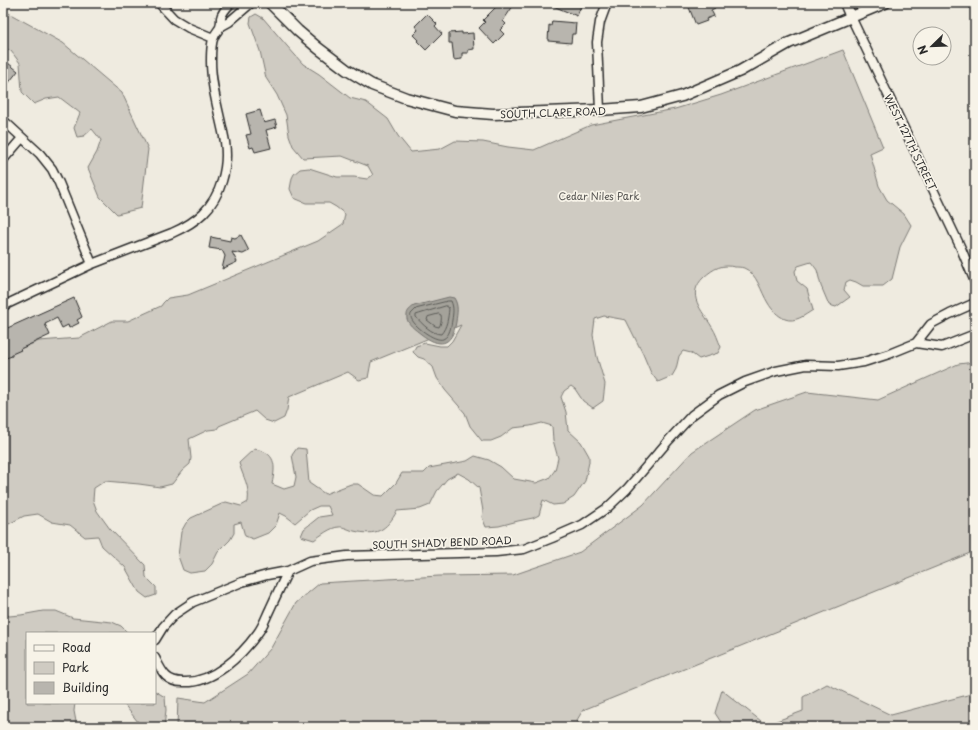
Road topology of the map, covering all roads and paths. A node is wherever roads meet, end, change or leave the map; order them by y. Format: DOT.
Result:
graph roads {
  1 [pos="159,3"];
  2 [pos="231,3"];
  3 [pos="251,3"];
  4 [pos="270,3"];
  5 [pos="607,3"];
  6 [pos="845,3"];
  7 [pos="884,3"];
  8 [pos="851,17"];
  9 [pos="220,28"];
  10 [pos="213,38"];
  11 [pos="600,110"];
  12 [pos="3,120"];
  13 [pos="22,138"];
  14 [pos="3,160"];
  15 [pos="92,264"];
  16 [pos="975,282"];
  17 [pos="975,303"];
  18 [pos="3,306"];
  19 [pos="975,334"];
  20 [pos="916,343"];
  21 [pos="288,570"];
  22 [pos="156,638"];
  23 [pos="156,660"];
  1 -- 10 [label="street"];
  2 -- 9 [label="street"];
  3 -- 9 [label="street"];
  4 -- 11 [label="street, SOUTH CLARE ROAD"];
  5 -- 11 [label="street"];
  6 -- 8 [label="street, WEST 127TH STREET"];
  7 -- 8 [label="street, SOUTH CLARE ROAD"];
  8 -- 11 [label="street, SOUTH CLARE ROAD"];
  8 -- 16 [label="street, WEST 127TH STREET"];
  9 -- 10 [label="street"];
  10 -- 15 [label="street"];
  12 -- 13 [label="street"];
  13 -- 14 [label="street"];
  13 -- 15 [label="street"];
  15 -- 18 [label="street"];
  17 -- 20 [label="street"];
  19 -- 20 [label="street"];
  20 -- 21 [label="street, SOUTH SHADY BEND ROAD"];
  21 -- 22 [label="street, SOUTH SHADY BEND ROAD"];
  21 -- 23 [label="street"];
}
